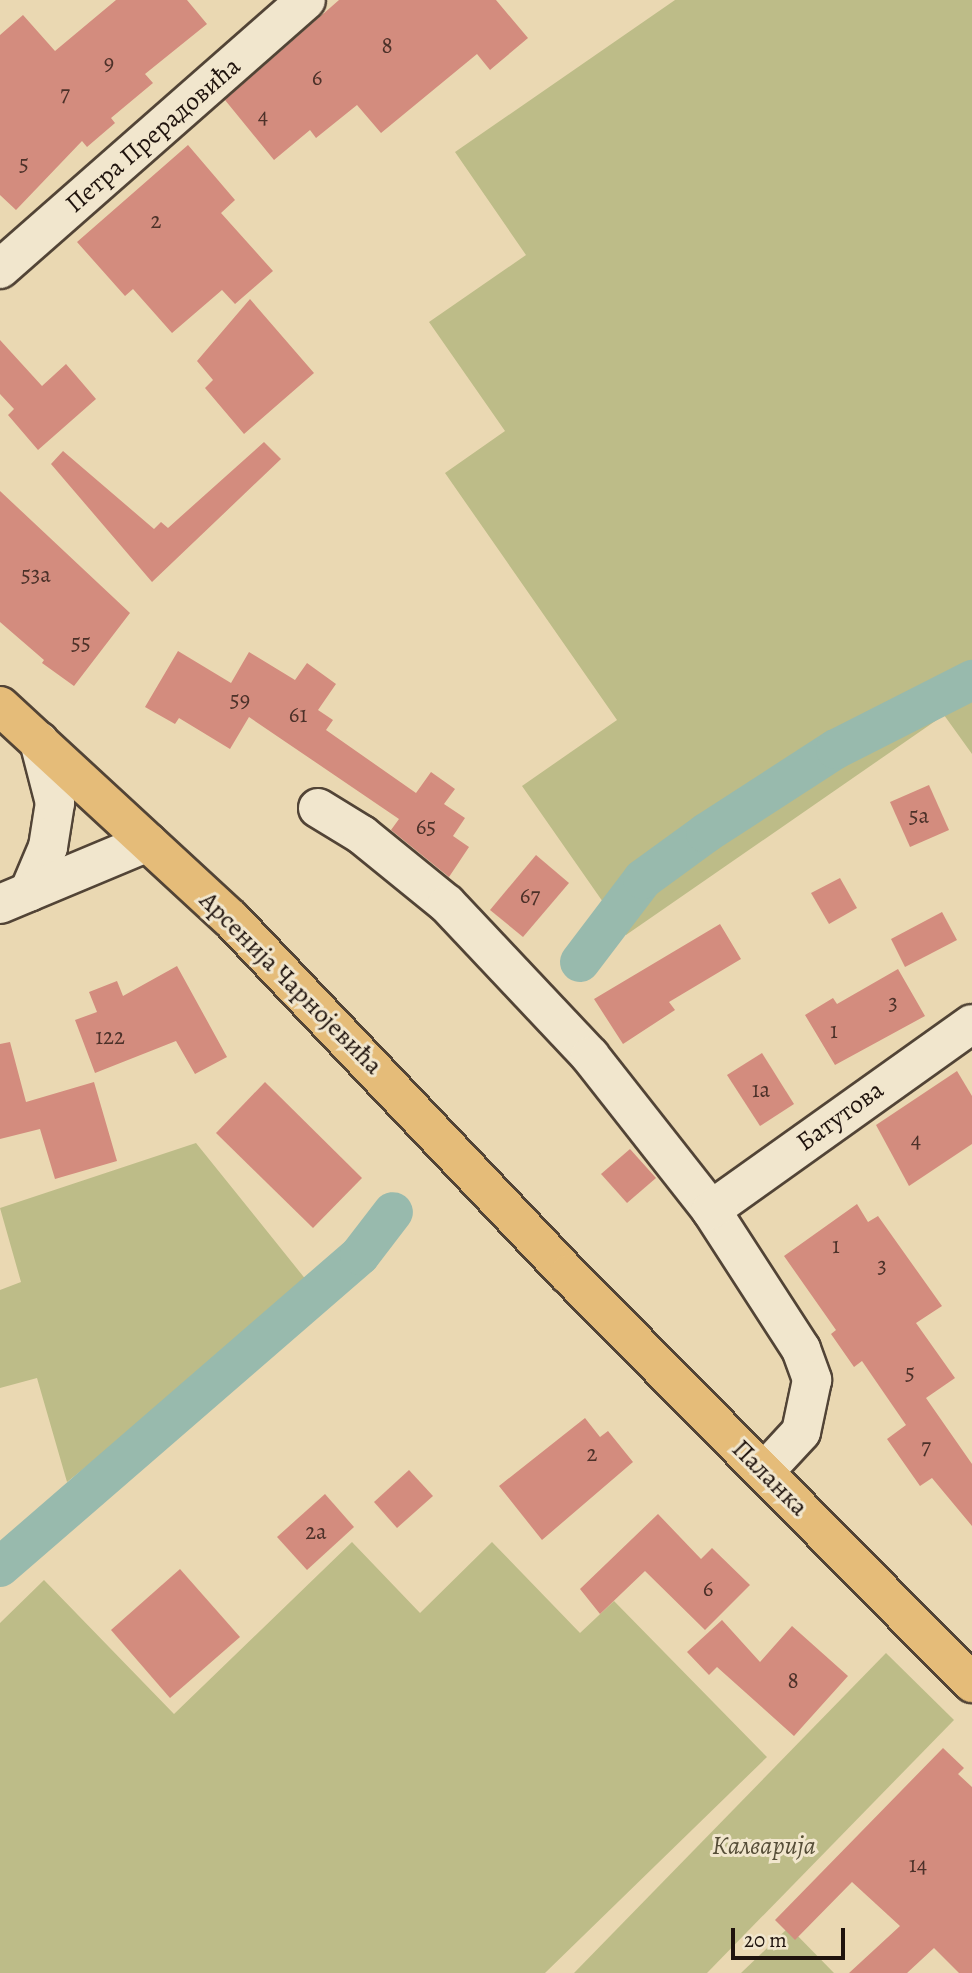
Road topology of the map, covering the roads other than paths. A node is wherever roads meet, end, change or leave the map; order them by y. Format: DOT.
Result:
graph roads {
  1 [pos="306,0"];
  2 [pos="0,270"];
  3 [pos="0,706"];
  4 [pos="39,741"];
  5 [pos="318,808"];
  6 [pos="148,842"];
  7 [pos="14,898"];
  8 [pos="972,1024"];
  9 [pos="711,1210"];
  10 [pos="568,1274"];
  11 [pos="764,1472"];
  12 [pos="972,1683"];
  1 -- 2 [label="street, Петра Прерадовића"];
  3 -- 4 [label="main road, Арсенија Чарнојевића"];
  4 -- 6 [label="main road, Арсенија Чарнојевића"];
  4 -- 7 [label="street"];
  5 -- 9 [label="street"];
  6 -- 7 [label="street"];
  6 -- 10 [label="main road, Арсенија Чарнојевића"];
  8 -- 9 [label="street, Батутова"];
  9 -- 11 [label="street"];
  10 -- 11 [label="main road, Паланка"];
  11 -- 12 [label="main road, Паланка"];
}
